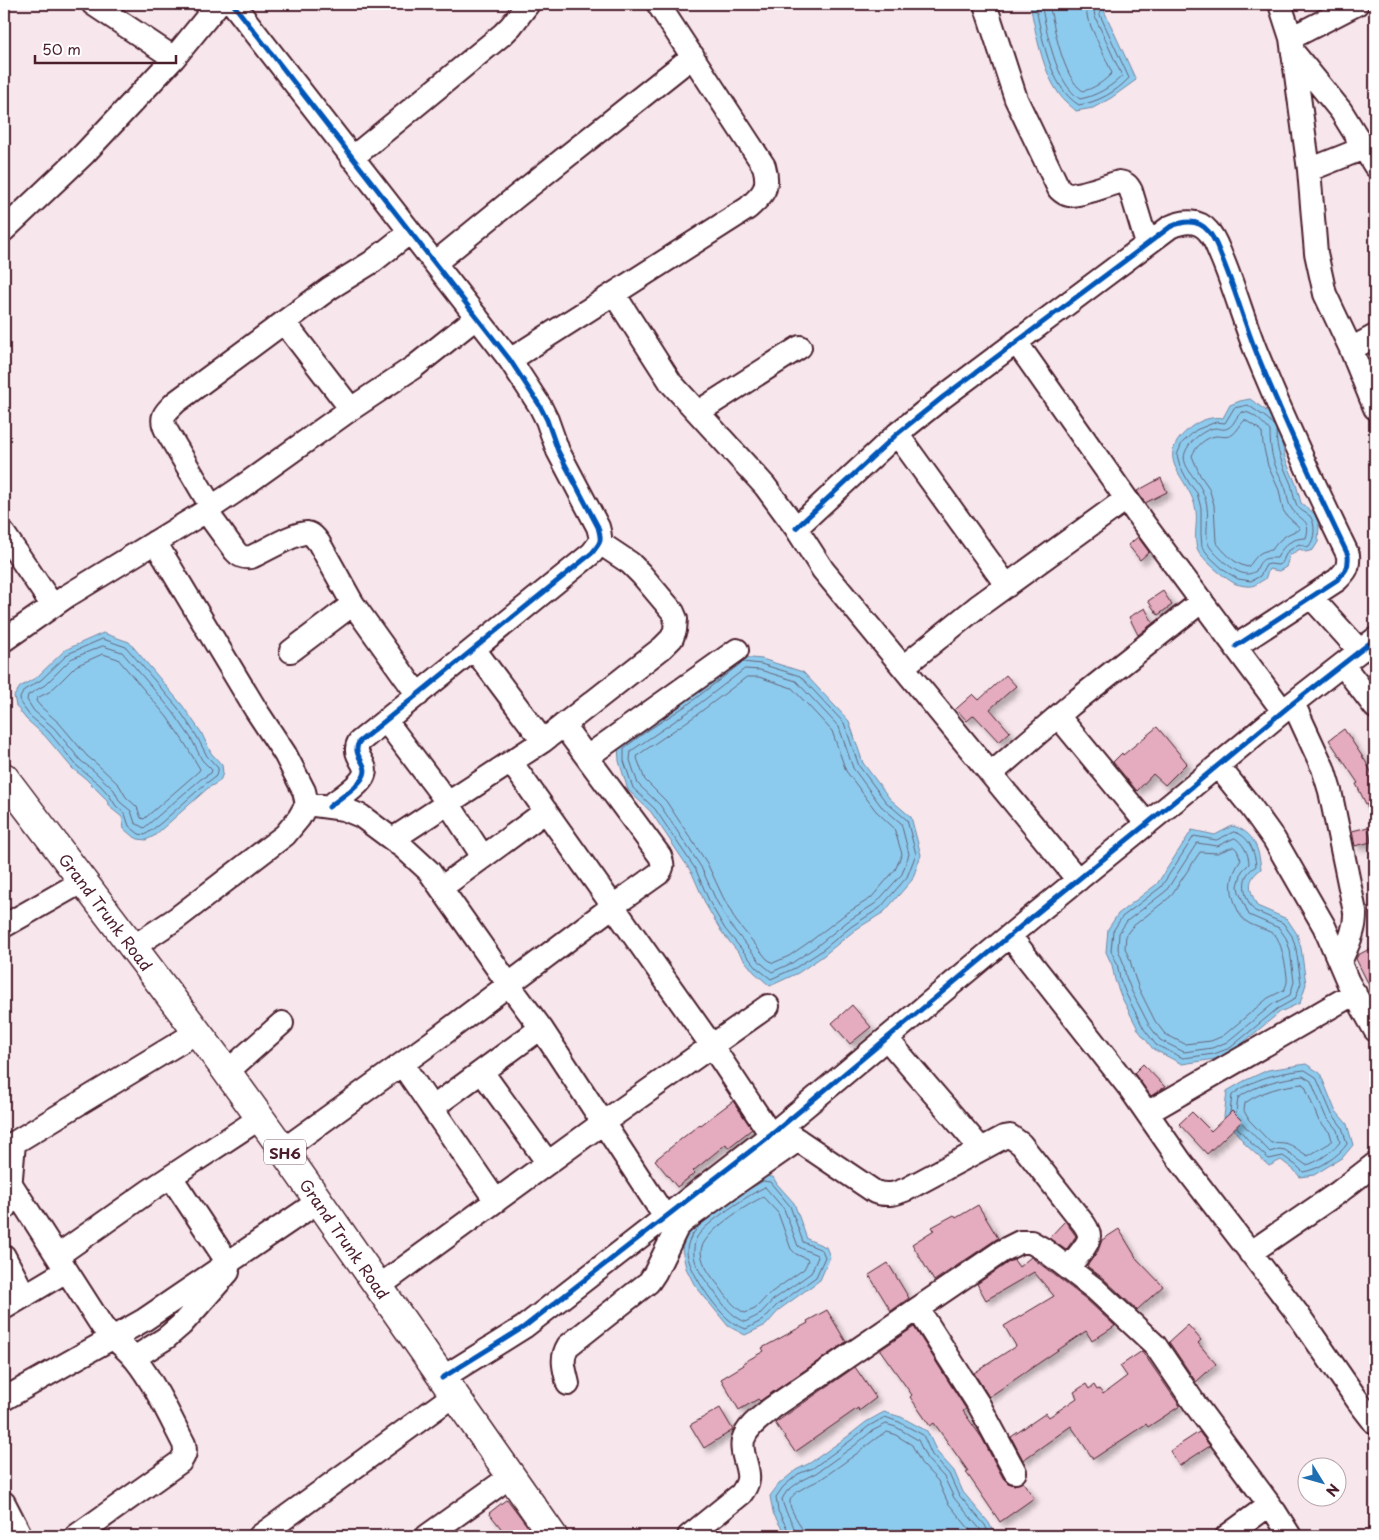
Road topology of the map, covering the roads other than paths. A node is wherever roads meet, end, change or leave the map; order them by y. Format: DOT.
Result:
graph roads {
  1 [pos="94,4"];
  2 [pos="218,4"];
  3 [pos="233,4"];
  4 [pos="528,4"];
  5 [pos="658,4"];
  6 [pos="984,4"];
  7 [pos="1280,4"];
  8 [pos="1358,4"];
  9 [pos="1292,45"];
  10 [pos="693,56"];
  11 [pos="174,58"];
  12 [pos="1370,157"];
  13 [pos="352,158"];
  14 [pos="1309,170"];
  15 [pos="4,230"];
  16 [pos="410,232"];
  17 [pos="1147,244"];
  18 [pos="435,263"];
  19 [pos="614,294"];
  20 [pos="477,317"];
  21 [pos="284,322"];
  22 [pos="1375,336"];
  23 [pos="1016,342"];
  24 [pos="800,347"];
  25 [pos="1351,349"];
  26 [pos="510,360"];
  27 [pos="351,408"];
  28 [pos="1375,408"];
  29 [pos="698,412"];
  30 [pos="897,434"];
  31 [pos="1126,499"];
  32 [pos="209,510"];
  33 [pos="796,528"];
  34 [pos="4,534"];
  35 [pos="155,542"];
  36 [pos="600,543"];
  37 [pos="1007,586"];
  38 [pos="1311,597"];
  39 [pos="1202,601"];
  40 [pos="354,604"];
  41 [pos="53,606"];
  42 [pos="4,640"];
  43 [pos="1368,645"];
  44 [pos="1236,646"];
  45 [pos="474,649"];
  46 [pos="737,650"];
  47 [pos="291,651"];
  48 [pos="1343,665"];
  49 [pos="903,667"];
  50 [pos="418,695"];
  51 [pos="1288,707"];
  52 [pos="1375,707"];
  53 [pos="1058,716"];
  54 [pos="386,720"];
  55 [pos="563,725"];
  56 [pos="543,741"];
  57 [pos="587,757"];
  58 [pos="511,762"];
  59 [pos="1218,766"];
  60 [pos="991,774"];
  61 [pos="4,776"];
  62 [pos="448,803"];
  63 [pos="307,804"];
  64 [pos="329,807"];
  65 [pos="546,811"];
  66 [pos="1148,824"];
  67 [pos="393,839"];
  68 [pos="483,857"];
  69 [pos="1078,880"];
  70 [pos="83,881"];
  71 [pos="441,888"];
  72 [pos="613,906"];
  73 [pos="4,926"];
  74 [pos="1010,936"];
  75 [pos="133,947"];
  76 [pos="1340,962"];
  77 [pos="509,986"];
  78 [pos="1355,993"];
  79 [pos="768,1006"];
  80 [pos="282,1023"];
  81 [pos="541,1028"];
  82 [pos="1375,1030"];
  83 [pos="197,1032"];
  84 [pos="887,1039"];
  85 [pos="712,1046"];
  86 [pos="402,1064"];
  87 [pos="227,1072"];
  88 [pos="482,1072"];
  89 [pos="432,1108"];
  90 [pos="1147,1113"];
  91 [pos="260,1118"];
  92 [pos="604,1122"];
  93 [pos="786,1135"];
  94 [pos="9,1146"];
  95 [pos="981,1149"];
  96 [pos="283,1150"];
  97 [pos="548,1163"];
  98 [pos="1375,1164"];
  99 [pos="171,1177"];
  100 [pos="11,1184"];
  101 [pos="319,1201"];
  102 [pos="496,1201"];
  103 [pos="4,1209"];
  104 [pos="665,1217"];
  105 [pos="247,1250"];
  106 [pos="1250,1253"];
  107 [pos="4,1256"];
  108 [pos="228,1262"];
  109 [pos="61,1264"];
  110 [pos="1068,1268"];
  111 [pos="378,1287"];
  112 [pos="25,1296"];
  113 [pos="4,1308"];
  114 [pos="918,1309"];
  115 [pos="112,1338"];
  116 [pos="134,1358"];
  117 [pos="568,1384"];
  118 [pos="448,1386"];
  119 [pos="4,1399"];
  120 [pos="1375,1423"];
  121 [pos="1015,1472"];
  122 [pos="511,1476"];
  123 [pos="4,1503"];
  124 [pos="1269,1505"];
  125 [pos="21,1536"];
  126 [pos="76,1536"];
  127 [pos="261,1536"];
  128 [pos="427,1536"];
  129 [pos="553,1536"];
  130 [pos="689,1536"];
  131 [pos="1227,1536"];
  132 [pos="1290,1536"];
  1 -- 11 [label="street"];
  2 -- 11 [label="street"];
  3 -- 13 [label="street"];
  4 -- 13 [label="street"];
  5 -- 10 [label="street"];
  6 -- 17 [label="street"];
  7 -- 9 [label="street"];
  8 -- 9 [label="street"];
  9 -- 12 [label="street"];
  9 -- 14 [label="street"];
  10 -- 18 [label="street"];
  10 -- 19 [label="street"];
  11 -- 15 [label="street"];
  12 -- 14 [label="street"];
  13 -- 16 [label="street"];
  14 -- 25 [label="street"];
  16 -- 18 [label="street"];
  16 -- 21 [label="street"];
  17 -- 23 [label="street"];
  17 -- 38 [label="street"];
  18 -- 20 [label="street"];
  19 -- 26 [label="street"];
  19 -- 29 [label="street"];
  20 -- 26 [label="street"];
  20 -- 27 [label="street"];
  21 -- 27 [label="street"];
  21 -- 32 [label="street"];
  22 -- 25 [label="street"];
  23 -- 30 [label="street"];
  23 -- 31 [label="street"];
  24 -- 29 [label="street"];
  25 -- 28 [label="street"];
  26 -- 36 [label="street"];
  27 -- 32 [label="street"];
  29 -- 33 [label="street"];
  30 -- 33 [label="street"];
  30 -- 37 [label="street"];
  31 -- 37 [label="street"];
  31 -- 39 [label="street"];
  32 -- 35 [label="street"];
  32 -- 40 [label="street"];
  33 -- 49 [label="street"];
  34 -- 41 [label="street"];
  35 -- 41 [label="street"];
  35 -- 63 [label="street"];
  36 -- 45 [label="street"];
  36 -- 55 [label="street"];
  37 -- 49 [label="street"];
  38 -- 43 [label="street"];
  38 -- 44 [label="street"];
  39 -- 44 [label="street"];
  39 -- 53 [label="street"];
  40 -- 47 [label="street"];
  40 -- 50 [label="street"];
  41 -- 42 [label="street"];
  43 -- 48 [label="street"];
  44 -- 51 [label="street"];
  45 -- 50 [label="street"];
  45 -- 56 [label="street"];
  46 -- 57 [label="street"];
  48 -- 51 [label="street"];
  48 -- 52 [label="street"];
  49 -- 60 [label="street"];
  50 -- 54 [label="street"];
  51 -- 59 [label="street"];
  51 -- 76 [label="street"];
  53 -- 60 [label="street"];
  53 -- 66 [label="street"];
  54 -- 62 [label="street"];
  54 -- 64 [label="street"];
  55 -- 56 [label="street"];
  55 -- 57 [label="street"];
  56 -- 58 [label="street"];
  57 -- 72 [label="street"];
  58 -- 62 [label="street"];
  58 -- 65 [label="street"];
  59 -- 66 [label="street"];
  59 -- 76 [label="street"];
  60 -- 69 [label="street"];
  61 -- 70 [label="main road, Grand Trunk Road / SH6"];
  62 -- 67 [label="street"];
  62 -- 68 [label="street"];
  63 -- 64 [label="street"];
  63 -- 75 [label="street"];
  64 -- 67 [label="street"];
  65 -- 68 [label="street"];
  65 -- 72 [label="street"];
  66 -- 69 [label="street"];
  67 -- 71 [label="street"];
  68 -- 71 [label="street"];
  69 -- 74 [label="street"];
  70 -- 73 [label="street"];
  70 -- 75 [label="main road, Grand Trunk Road / SH6"];
  71 -- 77 [label="street"];
  72 -- 77 [label="street"];
  72 -- 85 [label="street"];
  74 -- 84 [label="street"];
  74 -- 90 [label="street"];
  75 -- 83 [label="main road, Grand Trunk Road / SH6"];
  76 -- 78 [label="street"];
  77 -- 81 [label="street"];
  77 -- 86 [label="street"];
  78 -- 82 [label="street"];
  78 -- 90 [label="street"];
  79 -- 85 [label="street"];
  80 -- 87 [label="street"];
  81 -- 88 [label="street"];
  81 -- 92 [label="street"];
  83 -- 87 [label="main road, Grand Trunk Road / SH6"];
  83 -- 94 [label="street"];
  84 -- 93 [label="street"];
  84 -- 95 [label="street"];
  85 -- 92 [label="street"];
  85 -- 93 [label="street"];
  86 -- 89 [label="street"];
  86 -- 96 [label="street"];
  87 -- 91 [label="main road, Grand Trunk Road / SH6"];
  88 -- 89 [label="street"];
  88 -- 97 [label="street"];
  89 -- 102 [label="street"];
  90 -- 106 [label="street"];
  91 -- 96 [label="main road, Grand Trunk Road / SH6"];
  91 -- 99 [label="street"];
  92 -- 97 [label="street"];
  92 -- 104 [label="street"];
  93 -- 95 [label="street"];
  93 -- 104 [label="street"];
  93 -- 117 [label="street"];
  94 -- 100 [label="street"];
  95 -- 110 [label="street"];
  96 -- 101 [label="main road, Grand Trunk Road / SH6"];
  97 -- 102 [label="street"];
  98 -- 106 [label="street"];
  99 -- 108 [label="street"];
  99 -- 109 [label="street"];
  100 -- 103 [label="street"];
  100 -- 109 [label="street"];
  101 -- 105 [label="street"];
  101 -- 111 [label="main road, Grand Trunk Road / SH6"];
  102 -- 111 [label="street"];
  104 -- 118 [label="street"];
  105 -- 108 [label="street"];
  105 -- 116 [label="street"];
  106 -- 120 [label="street"];
  107 -- 112 [label="street"];
  108 -- 115 [label="street"];
  109 -- 112 [label="street"];
  109 -- 115 [label="street"];
  110 -- 114 [label="street"];
  110 -- 124 [label="street"];
  111 -- 118 [label="main road, Grand Trunk Road / SH6"];
  112 -- 113 [label="street"];
  114 -- 121 [label="street"];
  114 -- 130 [label="street"];
  115 -- 116 [label="street"];
  115 -- 119 [label="street"];
  116 -- 126 [label="street"];
  118 -- 122 [label="main road, Grand Trunk Road / SH6"];
  118 -- 127 [label="street"];
  122 -- 128 [label="street"];
  122 -- 129 [label="main road, Grand Trunk Road / SH6"];
  123 -- 125 [label="street"];
  124 -- 131 [label="street"];
  124 -- 132 [label="street"];
}
